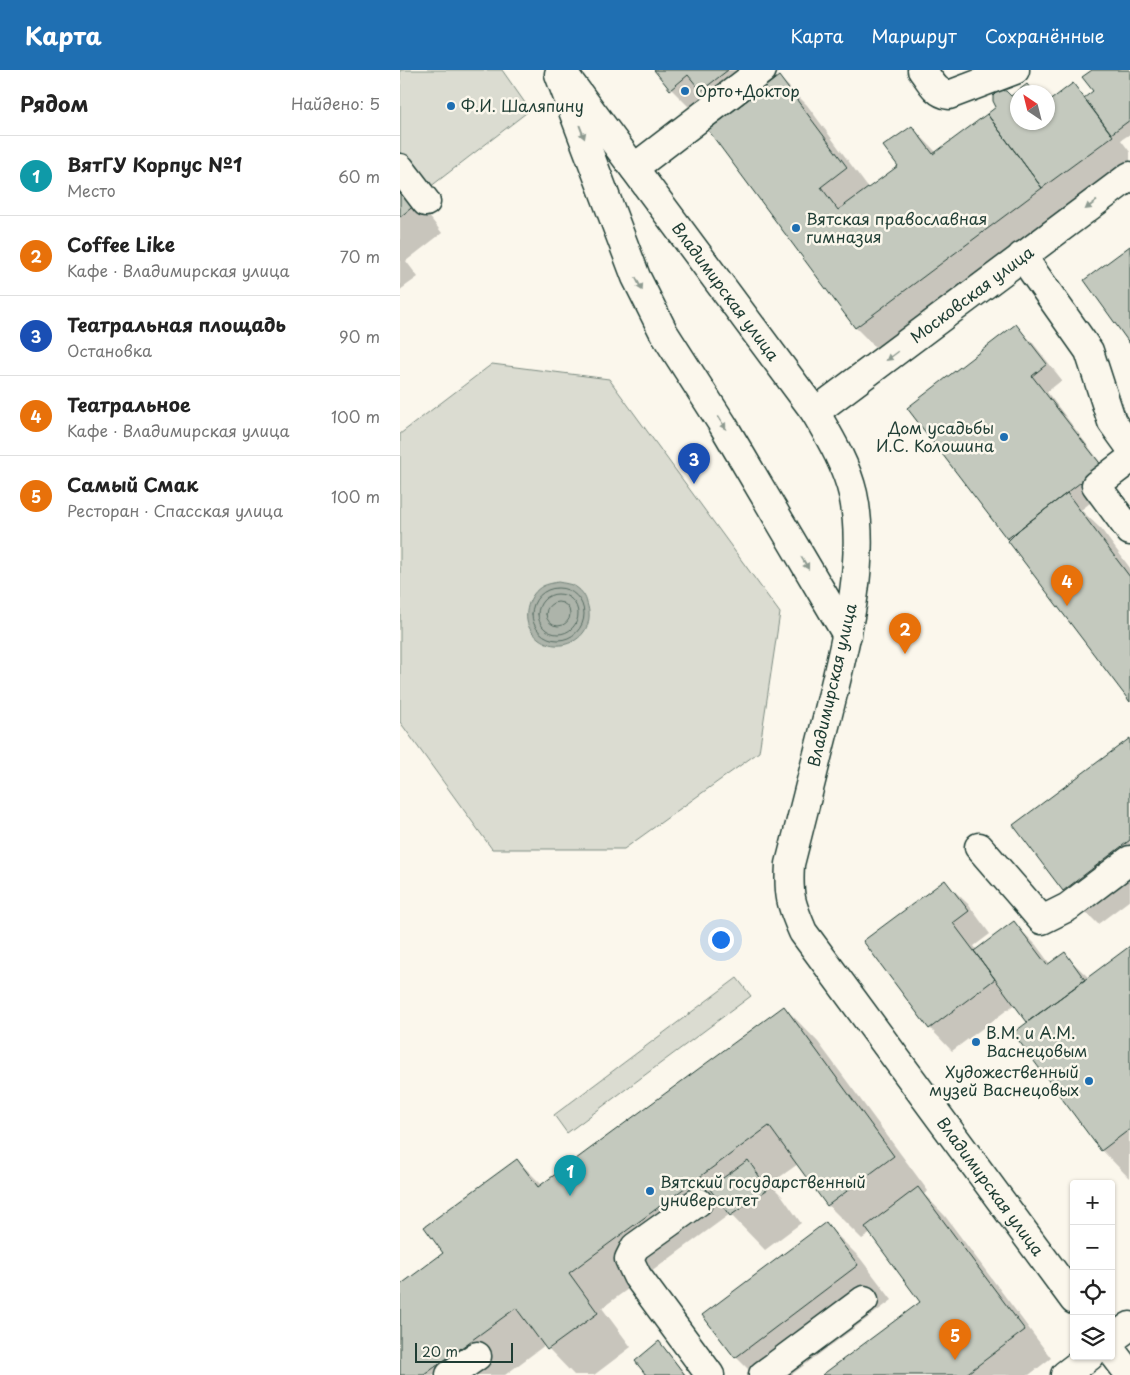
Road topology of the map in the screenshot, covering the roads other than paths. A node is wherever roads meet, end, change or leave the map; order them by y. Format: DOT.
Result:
graph roads {
  1 [pos="560,70"];
  2 [pos="762,70"];
  3 [pos="922,70"];
  4 [pos="1015,70"];
  5 [pos="400,168"];
  6 [pos="634,168"];
  7 [pos="1130,176"];
  8 [pos="426,202"];
  9 [pos="1022,256"];
  10 [pos="815,412"];
  11 [pos="1130,447"];
  12 [pos="1130,459"];
  13 [pos="1130,531"];
  14 [pos="847,635"];
  15 [pos="979,847"];
  16 [pos="1130,860"];
  17 [pos="698,1202"];
  18 [pos="1070,1295"];
  19 [pos="864,1300"];
  20 [pos="1130,1326"];
  21 [pos="1115,1337"];
  22 [pos="1115,1355"];
  23 [pos="477,1356"];
  24 [pos="1085,1360"];
  25 [pos="450,1375"];
  26 [pos="710,1375"];
  27 [pos="763,1375"];
  28 [pos="1065,1375"];
  29 [pos="1130,1375"];
  1 -- 6 [label="main road, Владимирская улица"];
  1 -- 14 [label="main road, one-way"];
  2 -- 6 [label="main road"];
  3 -- 4 [label="main road"];
  5 -- 8 [label="main road"];
  6 -- 10 [label="main road, Владимирская улица"];
  7 -- 9 [label="main road, Московская улица, one-way"];
  9 -- 10 [label="main road, Московская улица, one-way"];
  9 -- 11 [label="main road"];
  10 -- 14 [label="main road, Владимирская улица"];
  12 -- 13 [label="main road"];
  14 -- 18 [label="main road, Владимирская улица"];
  15 -- 16 [label="main road"];
  17 -- 26 [label="main road"];
  19 -- 27 [label="main road"];
  20 -- 21 [label="main road"];
  22 -- 29 [label="main road"];
  23 -- 25 [label="main road"];
  24 -- 28 [label="main road"];
}
